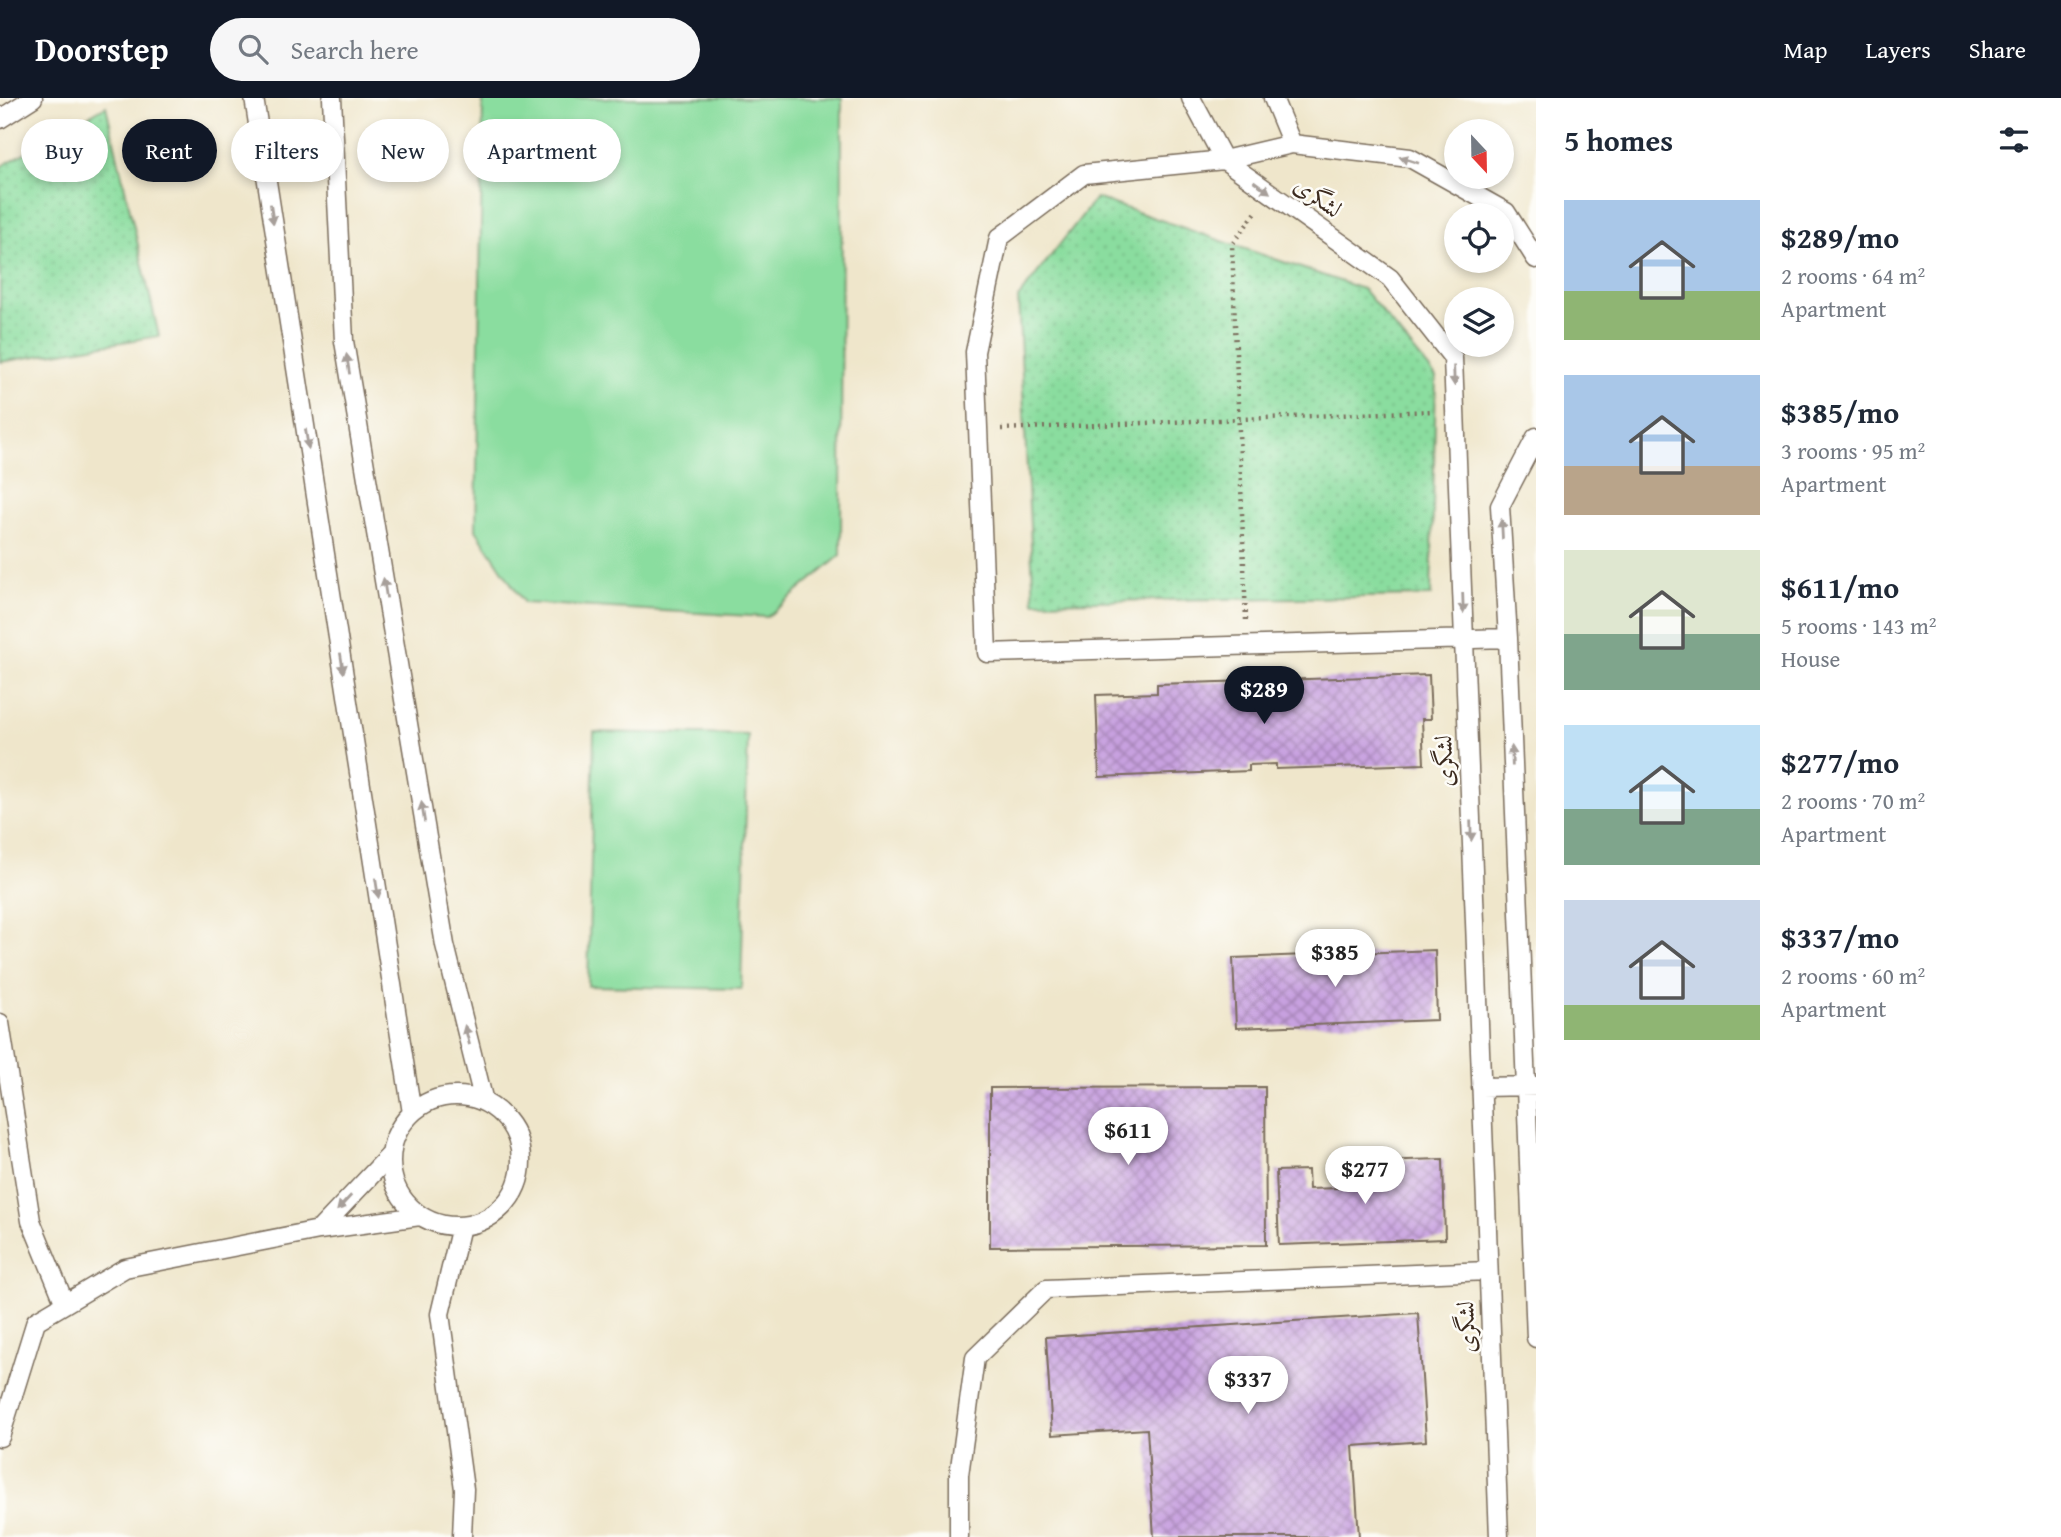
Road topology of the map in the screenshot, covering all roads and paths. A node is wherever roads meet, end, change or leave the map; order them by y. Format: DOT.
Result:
graph roads {
  1 [pos="33,98"];
  2 [pos="254,98"];
  3 [pos="332,98"];
  4 [pos="1191,98"];
  5 [pos="1273,98"];
  6 [pos="0,119"];
  7 [pos="1292,144"];
  8 [pos="1224,160"];
  9 [pos="1271,194"];
  10 [pos="1536,259"];
  11 [pos="1455,411"];
  12 [pos="1238,419"];
  13 [pos="978,430"];
  14 [pos="1536,437"];
  15 [pos="1508,638"];
  16 [pos="1464,639"];
  17 [pos="1247,646"];
  18 [pos="0,1023"];
  19 [pos="1531,1086"];
  20 [pos="1481,1087"];
  21 [pos="484,1102"];
  22 [pos="412,1112"];
  23 [pos="391,1154"];
  24 [pos="420,1216"];
  25 [pos="461,1226"];
  26 [pos="319,1230"];
  27 [pos="1488,1271"];
  28 [pos="65,1304"];
  29 [pos="1536,1338"];
  30 [pos="0,1437"];
  31 [pos="462,1537"];
  32 [pos="959,1537"];
  33 [pos="1499,1537"];
  1 -- 6 [label="lane"];
  2 -- 22 [label="lane, one-way"];
  21 -- 3 [label="lane, one-way"];
  4 -- 8 [label="lane, لشگری"];
  5 -- 7 [label="lane, لشگری"];
  7 -- 8 [label="lane"];
  10 -- 7 [label="lane, لشگری, one-way"];
  8 -- 9 [label="lane, لشگری, one-way"];
  8 -- 13 [label="lane"];
  9 -- 11 [label="lane, لشگری, one-way"];
  9 -- 12 [label="path"];
  11 -- 12 [label="path"];
  11 -- 16 [label="lane, لشگری, one-way"];
  12 -- 13 [label="path"];
  12 -- 17 [label="path"];
  13 -- 17 [label="lane"];
  15 -- 14 [label="lane, one-way"];
  15 -- 16 [label="lane"];
  19 -- 15 [label="lane, one-way"];
  16 -- 17 [label="lane"];
  16 -- 20 [label="lane, لشگری, one-way"];
  18 -- 28 [label="lane"];
  19 -- 20 [label="lane"];
  19 -- 29 [label="lane"];
  20 -- 27 [label="lane, لشگری"];
  21 -- 22 [label="lane"];
  21 -- 25 [label="lane"];
  22 -- 23 [label="lane"];
  23 -- 24 [label="lane"];
  23 -- 26 [label="lane, one-way"];
  24 -- 25 [label="lane"];
  24 -- 26 [label="lane"];
  25 -- 31 [label="lane"];
  26 -- 28 [label="lane"];
  27 -- 32 [label="lane"];
  27 -- 33 [label="lane, لشگری"];
  28 -- 30 [label="lane"];
}
